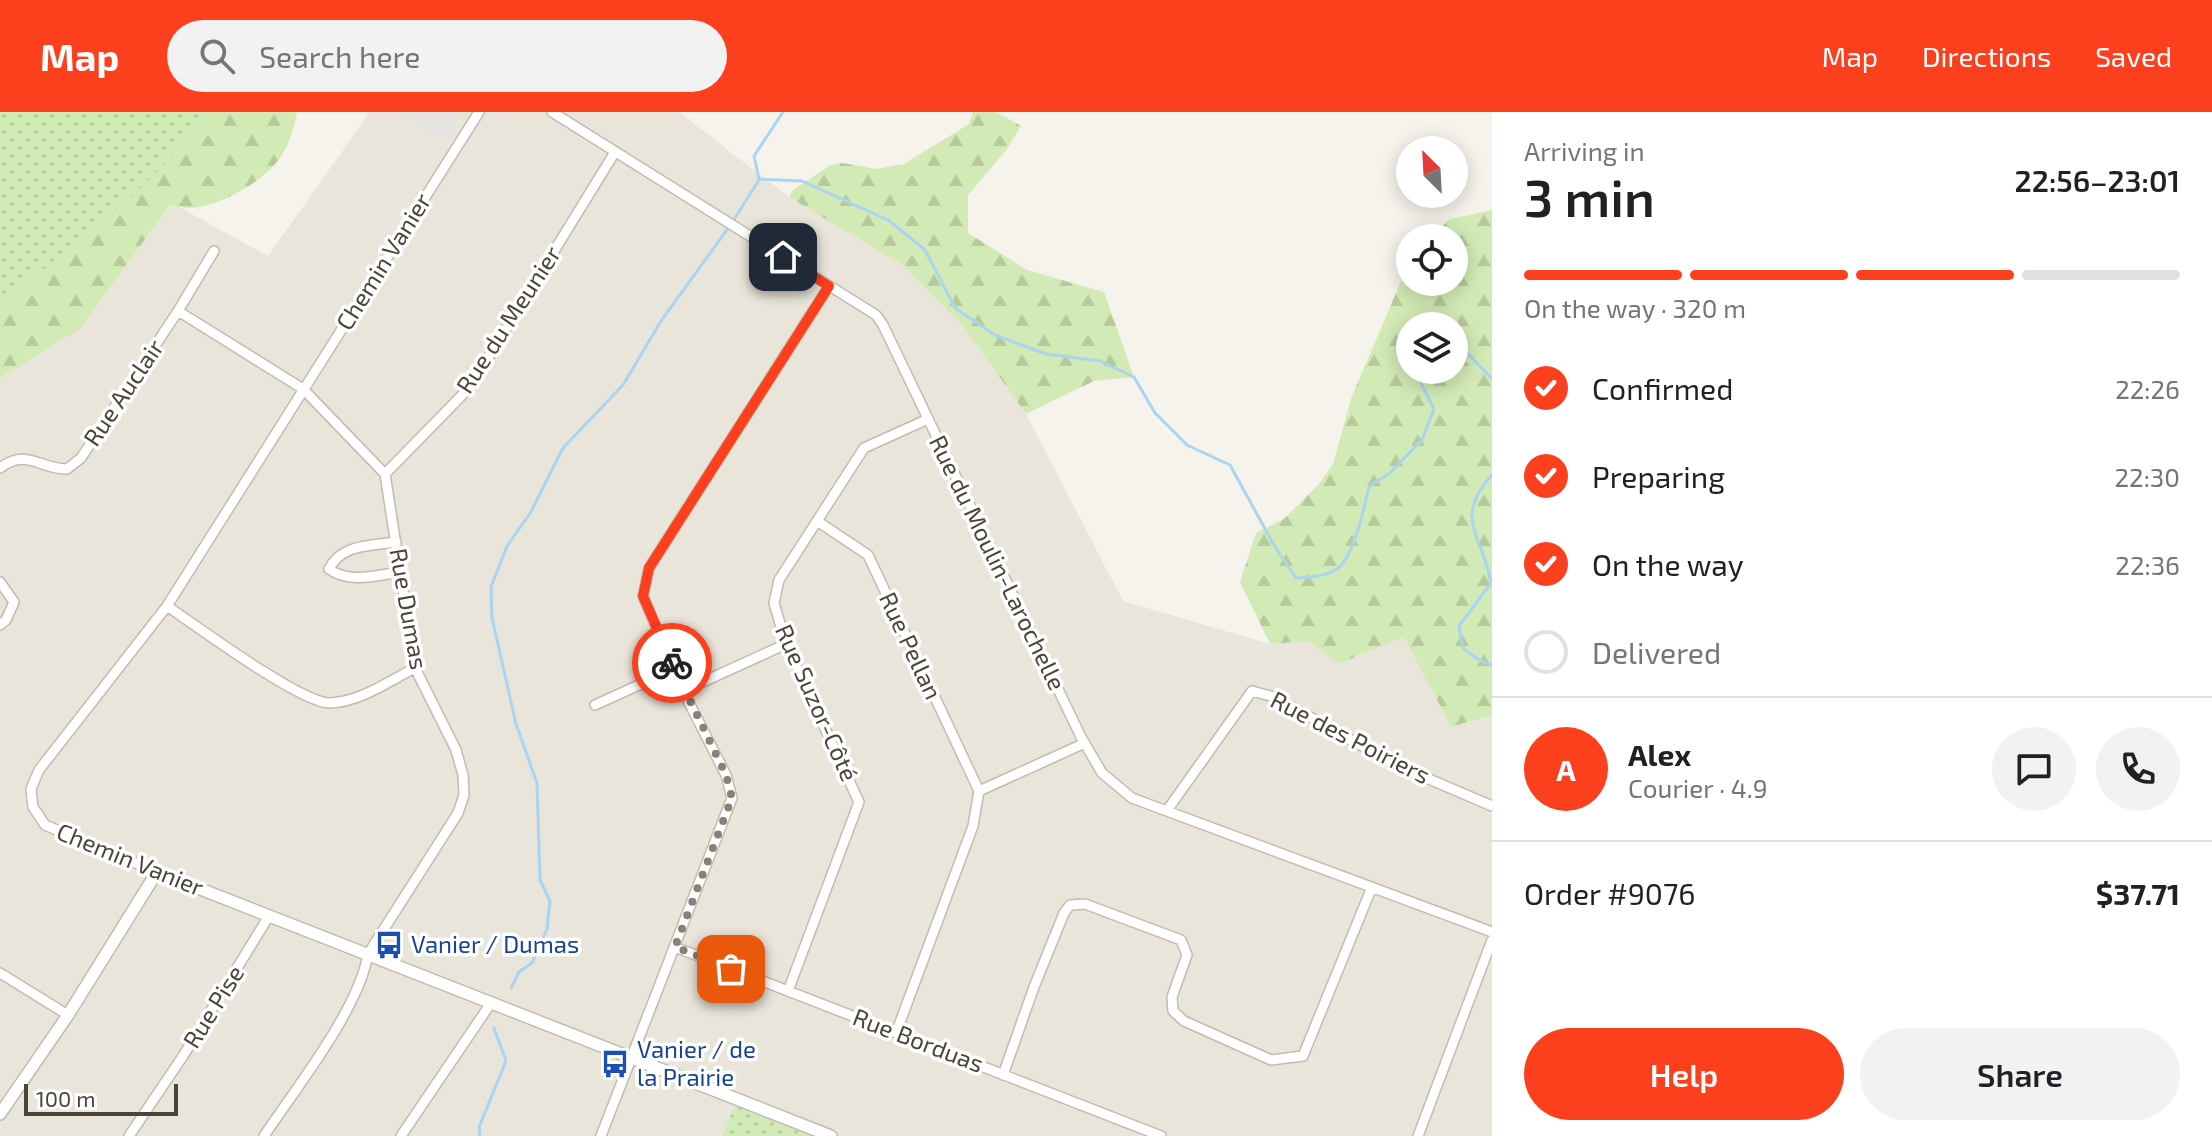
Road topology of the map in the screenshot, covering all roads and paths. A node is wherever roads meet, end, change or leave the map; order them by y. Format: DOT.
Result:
graph roads {
  1 [pos="479,112"];
  2 [pos="552,112"];
  3 [pos="615,152"];
  4 [pos="214,251"];
  5 [pos="829,286"];
  6 [pos="178,311"];
  7 [pos="303,389"];
  8 [pos="928,419"];
  9 [pos="0,468"];
  10 [pos="385,474"];
  11 [pos="817,521"];
  12 [pos="396,542"];
  13 [pos="400,572"];
  14 [pos="0,582"];
  15 [pos="167,606"];
  16 [pos="0,625"];
  17 [pos="786,644"];
  18 [pos="415,668"];
  19 [pos="674,669"];
  20 [pos="683,691"];
  21 [pos="595,705"];
  22 [pos="1085,743"];
  23 [pos="979,791"];
  24 [pos="1492,806"];
  25 [pos="1168,809"];
  26 [pos="157,872"];
  27 [pos="1372,887"];
  28 [pos="269,916"];
  29 [pos="1492,932"];
  30 [pos="1492,940"];
  31 [pos="675,947"];
  32 [pos="368,954"];
  33 [pos="0,973"];
  34 [pos="788,991"];
  35 [pos="491,1003"];
  36 [pos="68,1015"];
  37 [pos="896,1033"];
  38 [pos="632,1057"];
  39 [pos="1003,1075"];
  40 [pos="0,1114"];
  41 [pos="129,1136"];
  42 [pos="264,1136"];
  43 [pos="401,1136"];
  44 [pos="601,1136"];
  45 [pos="831,1136"];
  46 [pos="1161,1136"];
  47 [pos="1418,1136"];
  1 -- 7 [label="street, Chemin Vanier"];
  2 -- 3 [label="street, Rue du Moulin-Larochelle"];
  3 -- 5 [label="street, Rue du Moulin-Larochelle"];
  3 -- 10 [label="street, Rue du Meunier"];
  4 -- 6 [label="street, Rue Auclair"];
  5 -- 8 [label="street, Rue du Moulin-Larochelle"];
  5 -- 19 [label="street"];
  6 -- 7 [label="street"];
  6 -- 9 [label="street, Rue Auclair"];
  7 -- 10 [label="street"];
  7 -- 15 [label="street, Chemin Vanier"];
  8 -- 11 [label="street, Rue Suzor-Côté"];
  8 -- 22 [label="street, Rue du Moulin-Larochelle"];
  10 -- 12 [label="street, Rue Dumas"];
  11 -- 17 [label="street, Rue Suzor-Côté"];
  11 -- 23 [label="street, Rue Pellan"];
  12 -- 13 [label="street, Rue Dumas"];
  12 -- 13 [label="street"];
  13 -- 18 [label="street, Rue Dumas"];
  14 -- 16 [label="street"];
  15 -- 18 [label="street"];
  15 -- 26 [label="street, Chemin Vanier"];
  17 -- 20 [label="street"];
  17 -- 34 [label="street, Rue Suzor-Côté"];
  18 -- 32 [label="street, Rue Dumas"];
  19 -- 20 [label="street"];
  19 -- 21 [label="street"];
  20 -- 31 [label="street"];
  22 -- 23 [label="street"];
  22 -- 25 [label="street, Rue du Moulin-Larochelle"];
  23 -- 37 [label="street"];
  24 -- 25 [label="street, Rue des Poiriers"];
  25 -- 27 [label="street, Rue du Moulin-Larochelle"];
  26 -- 28 [label="street, Chemin Vanier"];
  26 -- 36 [label="street"];
  27 -- 29 [label="street, Rue du Moulin-Larochelle"];
  27 -- 39 [label="street"];
  28 -- 32 [label="street, Chemin Vanier"];
  28 -- 41 [label="street, Rue Pise"];
  30 -- 47 [label="street"];
  31 -- 34 [label="street, Rue Borduas"];
  31 -- 38 [label="street"];
  32 -- 35 [label="street, Chemin Vanier"];
  32 -- 42 [label="street, Rue Dumas"];
  33 -- 36 [label="street"];
  34 -- 37 [label="street, Rue Borduas"];
  35 -- 38 [label="street, Chemin Vanier"];
  35 -- 43 [label="street"];
  36 -- 40 [label="street"];
  37 -- 39 [label="street, Rue Borduas"];
  38 -- 44 [label="street"];
  38 -- 45 [label="street, Chemin Vanier"];
  39 -- 46 [label="street, Rue Borduas"];
}
